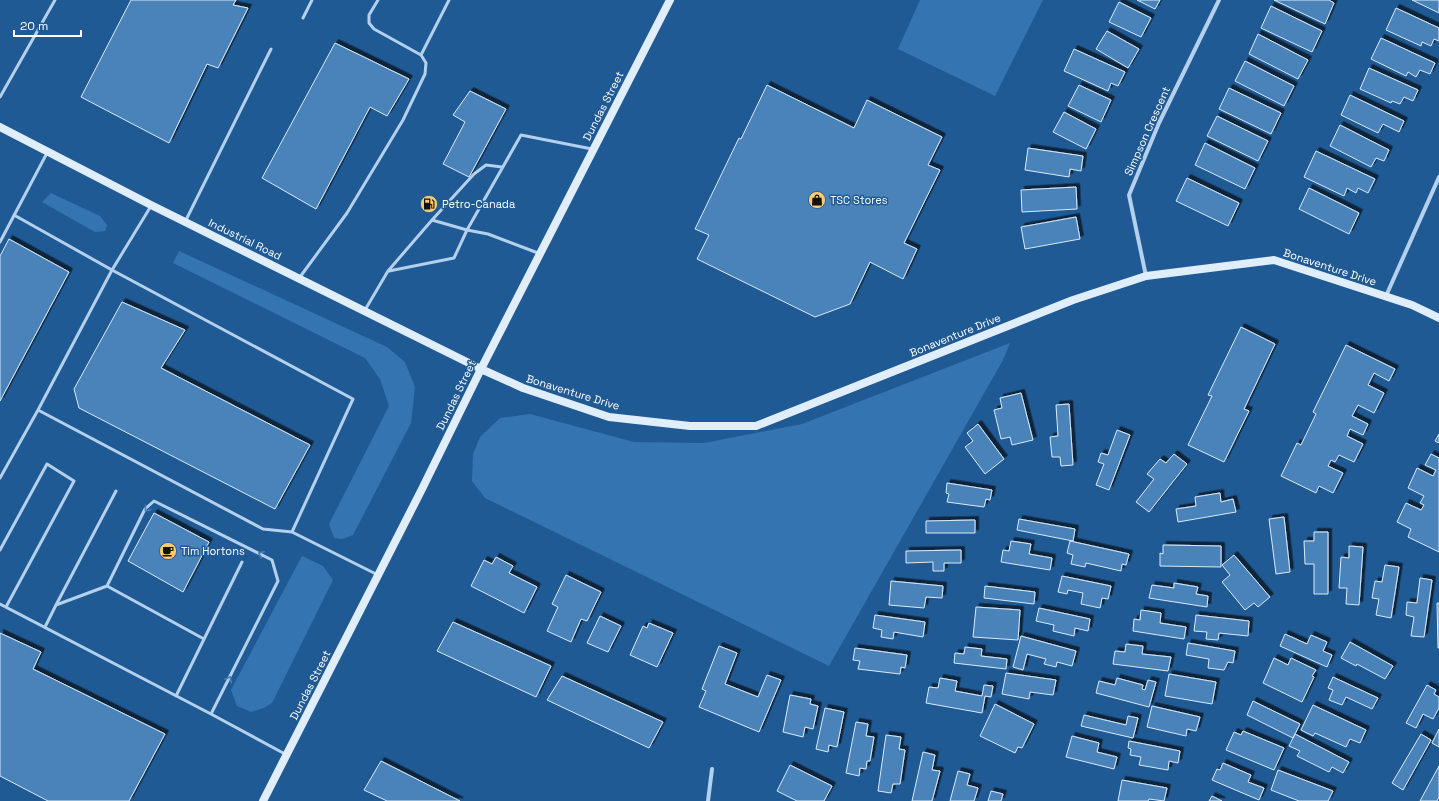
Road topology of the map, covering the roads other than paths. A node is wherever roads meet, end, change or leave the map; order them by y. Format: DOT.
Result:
graph roads {
  1 [pos="55,0"];
  2 [pos="312,0"];
  3 [pos="378,0"];
  4 [pos="449,0"];
  5 [pos="670,0"];
  6 [pos="1219,0"];
  7 [pos="303,18"];
  8 [pos="271,49"];
  9 [pos="421,55"];
  10 [pos="0,97"];
  11 [pos="0,127"];
  12 [pos="594,149"];
  13 [pos="48,152"];
  14 [pos="502,167"];
  15 [pos="1439,177"];
  16 [pos="151,205"];
  17 [pos="14,215"];
  18 [pos="432,220"];
  19 [pos="185,222"];
  20 [pos="467,230"];
  21 [pos="0,242"];
  22 [pos="540,254"];
  23 [pos="112,270"];
  24 [pos="388,271"];
  25 [pos="1146,276"];
  26 [pos="298,278"];
  27 [pos="1386,296"];
  28 [pos="364,311"];
  29 [pos="1439,318"];
  30 [pos="481,369"];
  31 [pos="38,410"];
  32 [pos="0,478"];
  33 [pos="116,491"];
  34 [pos="292,532"];
  35 [pos="0,550"];
  36 [pos="242,562"];
  37 [pos="378,575"];
  38 [pos="107,586"];
  39 [pos="0,604"];
  40 [pos="56,605"];
  41 [pos="6,607"];
  42 [pos="45,628"];
  43 [pos="204,639"];
  44 [pos="176,696"];
  45 [pos="212,714"];
  46 [pos="287,755"];
  47 [pos="712,769"];
  48 [pos="263,801"];
  49 [pos="708,801"];
  1 -- 10 [label="lane"];
  2 -- 7 [label="lane"];
  3 -- 9 [label="lane"];
  4 -- 9 [label="lane"];
  5 -- 12 [label="street, Dundas Street"];
  6 -- 25 [label="street, Simpson Crescent"];
  8 -- 19 [label="lane"];
  9 -- 26 [label="lane"];
  11 -- 13 [label="street, Industrial Road"];
  12 -- 14 [label="lane"];
  12 -- 22 [label="street, Dundas Street"];
  13 -- 16 [label="street, Industrial Road"];
  13 -- 17 [label="lane"];
  14 -- 18 [label="lane"];
  14 -- 20 [label="lane"];
  15 -- 27 [label="street"];
  16 -- 19 [label="street, Industrial Road"];
  16 -- 23 [label="lane"];
  17 -- 21 [label="lane"];
  17 -- 23 [label="lane"];
  18 -- 20 [label="lane"];
  18 -- 24 [label="lane"];
  19 -- 26 [label="street, Industrial Road"];
  20 -- 22 [label="lane"];
  20 -- 24 [label="lane"];
  22 -- 30 [label="street, Dundas Street"];
  23 -- 31 [label="lane"];
  23 -- 34 [label="lane"];
  24 -- 28 [label="lane"];
  25 -- 27 [label="street, Bonaventure Drive"];
  25 -- 30 [label="street, Bonaventure Drive"];
  26 -- 28 [label="street, Industrial Road"];
  27 -- 29 [label="street, Bonaventure Drive"];
  28 -- 30 [label="street, Industrial Road"];
  30 -- 37 [label="street, Dundas Street"];
  31 -- 32 [label="lane"];
  31 -- 34 [label="lane"];
  33 -- 40 [label="lane"];
  34 -- 37 [label="lane"];
  35 -- 41 [label="lane"];
  36 -- 43 [label="lane"];
  37 -- 46 [label="street, Dundas Street"];
  38 -- 40 [label="lane"];
  38 -- 43 [label="lane"];
  45 -- 38 [label="lane, one-way"];
  39 -- 41 [label="lane"];
  40 -- 42 [label="lane"];
  41 -- 42 [label="lane"];
  42 -- 44 [label="lane"];
  43 -- 44 [label="lane"];
  44 -- 45 [label="lane"];
  45 -- 46 [label="lane"];
  46 -- 48 [label="street, Dundas Street"];
  47 -- 49 [label="street"];
}
